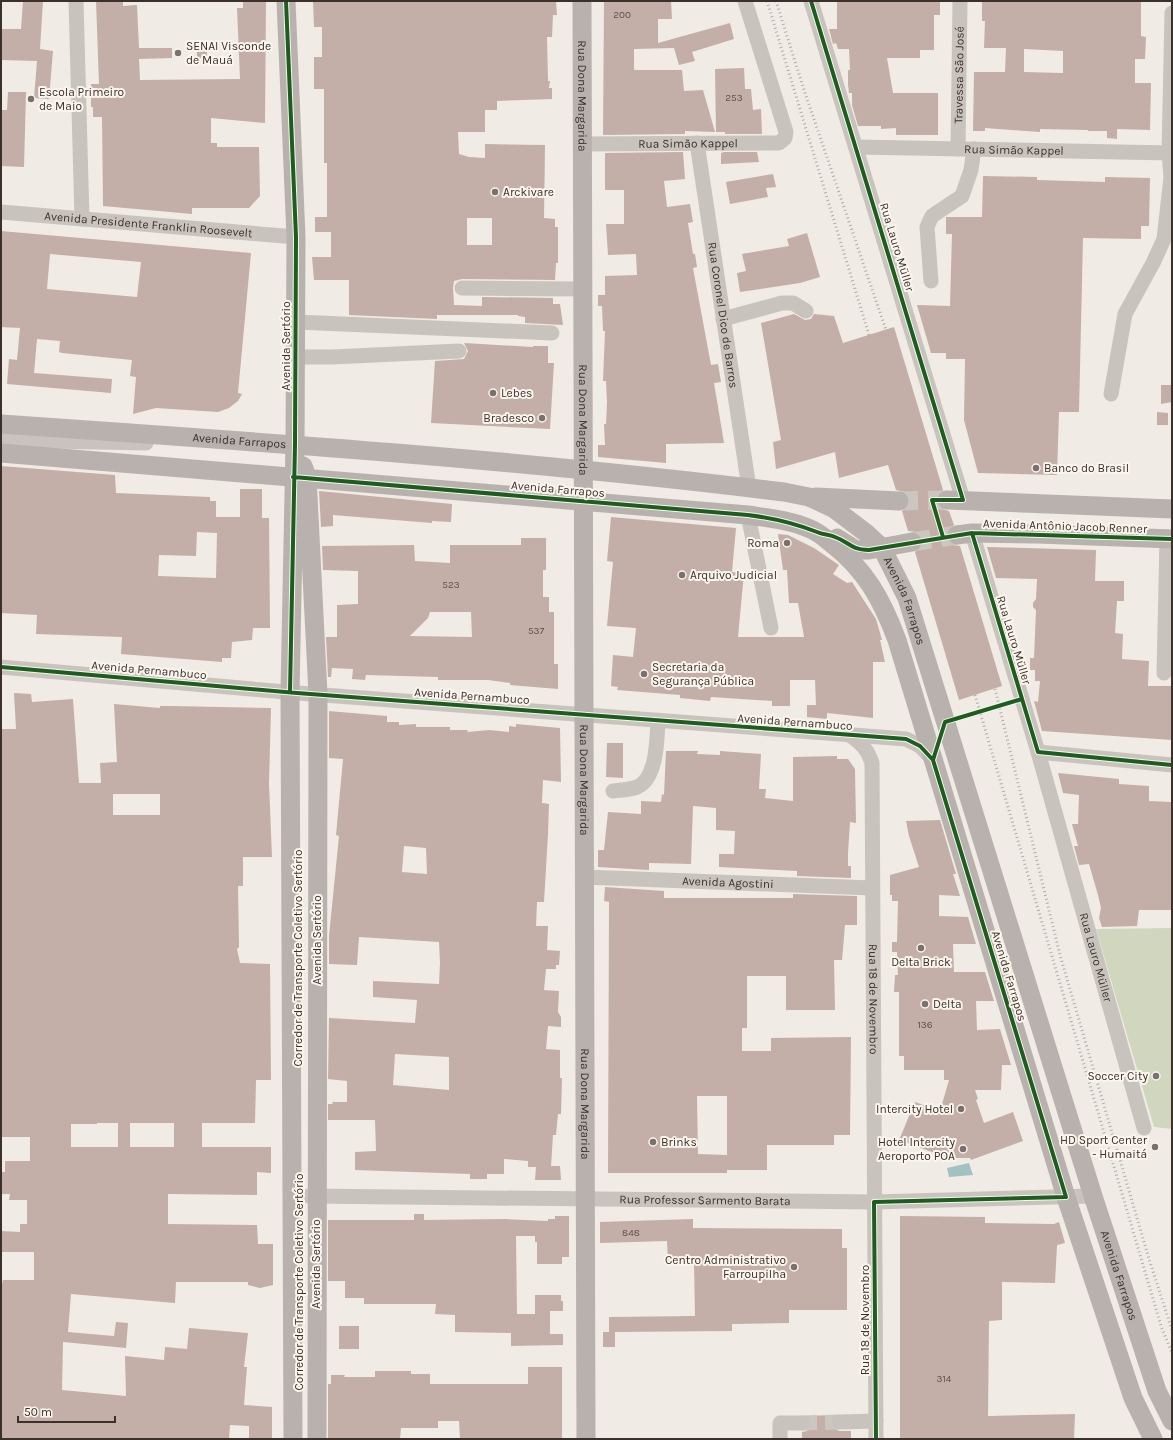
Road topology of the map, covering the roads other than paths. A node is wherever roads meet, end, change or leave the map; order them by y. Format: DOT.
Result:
graph roads {
  1 [pos="76,1"];
  2 [pos="286,1"];
  3 [pos="297,1"];
  4 [pos="582,1"];
  5 [pos="745,1"];
  6 [pos="811,1"];
  7 [pos="960,1"];
  8 [pos="1172,13"];
  9 [pos="287,32"];
  10 [pos="697,143"];
  11 [pos="582,144"];
  12 [pos="856,147"];
  13 [pos="958,149"];
  14 [pos="974,149"];
  15 [pos="1170,153"];
  16 [pos="1,212"];
  17 [pos="82,219"];
  18 [pos="296,237"];
  19 [pos="931,281"];
  20 [pos="462,288"];
  21 [pos="582,289"];
  22 [pos="806,311"];
  23 [pos="723,319"];
  24 [pos="296,322"];
  25 [pos="552,333"];
  26 [pos="459,351"];
  27 [pos="296,357"];
  28 [pos="1111,394"];
  29 [pos="1,424"];
  30 [pos="295,444"];
  31 [pos="4,445"];
  32 [pos="582,469"];
  33 [pos="300,477"];
  34 [pos="749,488"];
  35 [pos="809,497"];
  36 [pos="955,500"];
  37 [pos="582,501"];
  38 [pos="899,501"];
  39 [pos="1039,503"];
  40 [pos="1172,509"];
  41 [pos="748,514"];
  42 [pos="818,533"];
  43 [pos="965,534"];
  44 [pos="1037,534"];
  45 [pos="1169,539"];
  46 [pos="882,548"];
  47 [pos="907,598"];
  48 [pos="771,628"];
  49 [pos="1,667"];
  50 [pos="1164,673"];
  51 [pos="294,692"];
  52 [pos="318,694"];
  53 [pos="583,715"];
  54 [pos="658,721"];
  55 [pos="851,736"];
  56 [pos="1038,752"];
  57 [pos="933,760"];
  58 [pos="1172,765"];
  59 [pos="613,791"];
  60 [pos="584,877"];
  61 [pos="872,888"];
  62 [pos="1144,1128"];
  63 [pos="313,1196"];
  64 [pos="1093,1196"];
  65 [pos="1066,1197"];
  66 [pos="584,1198"];
  67 [pos="874,1202"];
  68 [pos="876,1421"];
  69 [pos="1172,1421"];
  70 [pos="839,1422"];
  71 [pos="802,1423"];
  72 [pos="293,1439"];
  73 [pos="300,1439"];
  74 [pos="309,1439"];
  75 [pos="317,1439"];
  76 [pos="586,1439"];
  77 [pos="780,1439"];
  78 [pos="876,1439"];
  79 [pos="1153,1439"];
  1 -- 17 [label="street"];
  2 -- 9 [label="main road, Avenida Sertório"];
  3 -- 9 [label="main road, Avenida Sertório"];
  4 -- 11 [label="main road, Rua Dona Margarida"];
  5 -- 10 [label="street, Rua Simão Kappel"];
  6 -- 12 [label="street, Rua Lauro Müller"];
  7 -- 13 [label="street, Travessa São José"];
  8 -- 15 [label="street"];
  9 -- 18 [label="main road, Avenida Sertório"];
  10 -- 11 [label="street, Rua Simão Kappel"];
  10 -- 23 [label="street, Rua Coronel Dico de Barros"];
  11 -- 21 [label="main road, Rua Dona Margarida"];
  12 -- 13 [label="street, Rua Simão Kappel"];
  12 -- 36 [label="street, Rua Lauro Müller"];
  13 -- 14 [label="street, Rua Simão Kappel"];
  14 -- 15 [label="street, Rua Simão Kappel"];
  14 -- 19 [label="street"];
  15 -- 28 [label="street"];
  16 -- 17 [label="street, Avenida Presidente Franklin Roosevelt"];
  17 -- 18 [label="street, Avenida Presidente Franklin Roosevelt"];
  18 -- 24 [label="main road, Avenida Sertório"];
  20 -- 21 [label="street"];
  21 -- 32 [label="main road, Rua Dona Margarida"];
  22 -- 23 [label="street"];
  23 -- 34 [label="street, Rua Coronel Dico de Barros"];
  24 -- 25 [label="street"];
  24 -- 27 [label="main road, Avenida Sertório"];
  26 -- 27 [label="street"];
  27 -- 30 [label="main road, Avenida Sertório"];
  29 -- 30 [label="main road, Avenida Farrapos"];
  30 -- 31 [label="street"];
  30 -- 32 [label="main road, Avenida Farrapos"];
  30 -- 33 [label="main road, Avenida Sertório"];
  31 -- 33 [label="main road, Avenida Farrapos"];
  32 -- 34 [label="main road, Avenida Farrapos"];
  32 -- 37 [label="main road, Rua Dona Margarida"];
  33 -- 37 [label="main road, Avenida Farrapos"];
  33 -- 51 [label="main road, Avenida Sertório"];
  33 -- 52 [label="main road, Avenida Sertório"];
  34 -- 35 [label="main road, Avenida Farrapos"];
  35 -- 38 [label="main road"];
  35 -- 46 [label="main road, Avenida Farrapos"];
  36 -- 39 [label="main road, Avenida Antônio Jacob Renner"];
  37 -- 41 [label="main road, Avenida Farrapos"];
  37 -- 53 [label="main road, Rua Dona Margarida"];
  39 -- 40 [label="main road, Avenida Antônio Jacob Renner"];
  39 -- 44 [label="main road"];
  41 -- 42 [label="main road, Avenida Farrapos"];
  41 -- 48 [label="street"];
  42 -- 46 [label="main road"];
  42 -- 57 [label="main road, Avenida Farrapos"];
  43 -- 44 [label="main road, Avenida Antônio Jacob Renner"];
  43 -- 56 [label="street, Rua Lauro Müller"];
  44 -- 45 [label="main road, Avenida Antônio Jacob Renner"];
  45 -- 50 [label="street"];
  46 -- 47 [label="main road, Avenida Farrapos"];
  46 -- 47 [label="main road"];
  47 -- 64 [label="main road, Avenida Farrapos"];
  49 -- 51 [label="street, Avenida Pernambuco"];
  51 -- 52 [label="street, Avenida Pernambuco"];
  51 -- 72 [label="main road, Avenida Sertório"];
  51 -- 73 [label="street, Corredor de Transporte Coletivo Sertório"];
  52 -- 53 [label="street, Avenida Pernambuco"];
  52 -- 63 [label="main road, Avenida Sertório"];
  53 -- 54 [label="street, Avenida Pernambuco"];
  53 -- 60 [label="main road, Rua Dona Margarida"];
  54 -- 55 [label="street, Avenida Pernambuco"];
  54 -- 59 [label="street"];
  55 -- 57 [label="street, Avenida Pernambuco"];
  55 -- 61 [label="street, Rua 18 de Novembro"];
  56 -- 58 [label="street"];
  56 -- 62 [label="street, Rua Lauro Müller"];
  57 -- 65 [label="main road, Avenida Farrapos"];
  60 -- 61 [label="street, Avenida Agostini"];
  60 -- 66 [label="main road, Rua Dona Margarida"];
  61 -- 67 [label="street, Rua 18 de Novembro"];
  63 -- 66 [label="street, Rua Professor Sarmento Barata"];
  63 -- 74 [label="street, Corredor de Transporte Coletivo Sertório"];
  63 -- 75 [label="main road, Avenida Sertório"];
  64 -- 65 [label="street, Rua Professor Sarmento Barata"];
  64 -- 69 [label="main road, Avenida Farrapos"];
  65 -- 67 [label="street, Rua Professor Sarmento Barata"];
  65 -- 79 [label="main road, Avenida Farrapos"];
  66 -- 67 [label="street, Rua Professor Sarmento Barata"];
  66 -- 76 [label="main road, Rua Dona Margarida"];
  67 -- 68 [label="street, Rua 18 de Novembro"];
  68 -- 70 [label="street"];
  68 -- 78 [label="street, Rua 18 de Novembro"];
  71 -- 77 [label="street"];
}
